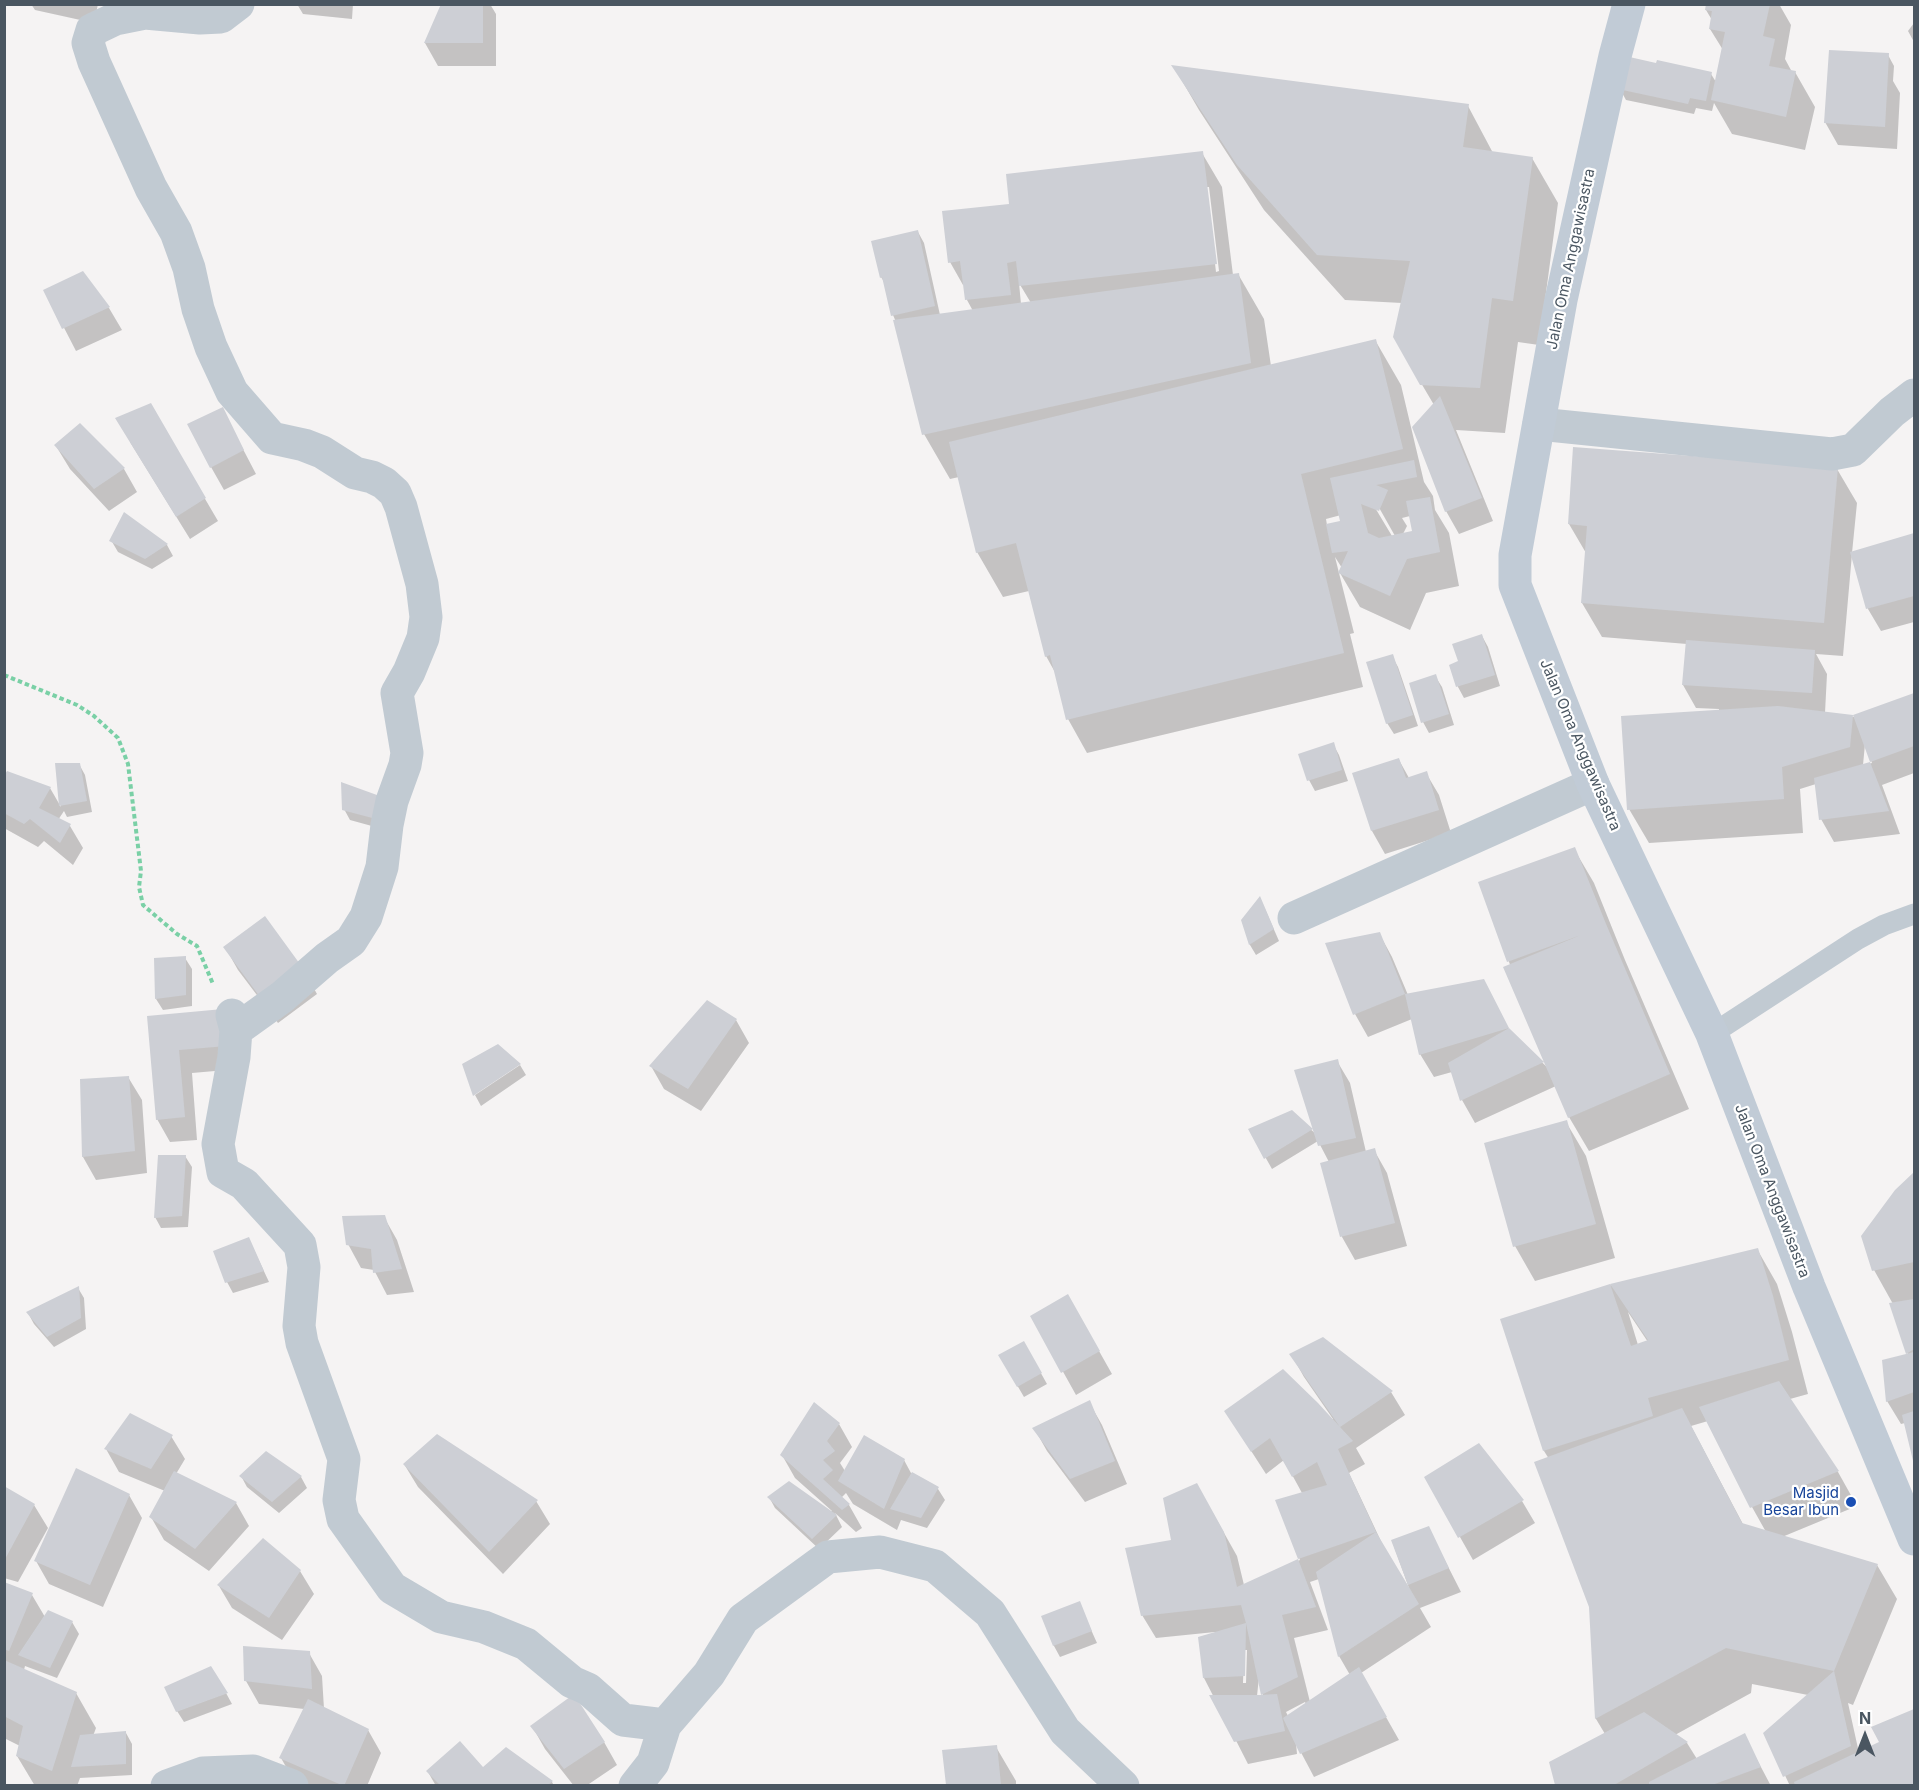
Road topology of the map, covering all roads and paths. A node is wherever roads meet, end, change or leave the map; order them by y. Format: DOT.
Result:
graph roads {
  1 [pos="238,4"];
  2 [pos="1629,4"];
  3 [pos="1914,395"];
  4 [pos="1539,424"];
  5 [pos="4,675"];
  6 [pos="1593,784"];
  7 [pos="1914,914"];
  8 [pos="1294,918"];
  9 [pos="234,1022"];
  10 [pos="1712,1034"];
  11 [pos="1914,1539"];
  12 [pos="664,1725"];
  13 [pos="166,1785"];
  14 [pos="292,1785"];
  15 [pos="635,1785"];
  16 [pos="1124,1785"];
  1 -- 9 [label="street"];
  2 -- 4 [label="main road, Jalan Oma Anggawisastra"];
  3 -- 4 [label="street"];
  4 -- 6 [label="main road, Jalan Oma Anggawisastra"];
  5 -- 9 [label="path"];
  6 -- 8 [label="street"];
  6 -- 10 [label="main road, Jalan Oma Anggawisastra"];
  7 -- 10 [label="lane"];
  9 -- 12 [label="street"];
  10 -- 11 [label="main road, Jalan Oma Anggawisastra"];
  12 -- 15 [label="street"];
  12 -- 16 [label="street"];
  13 -- 14 [label="street"];
}
